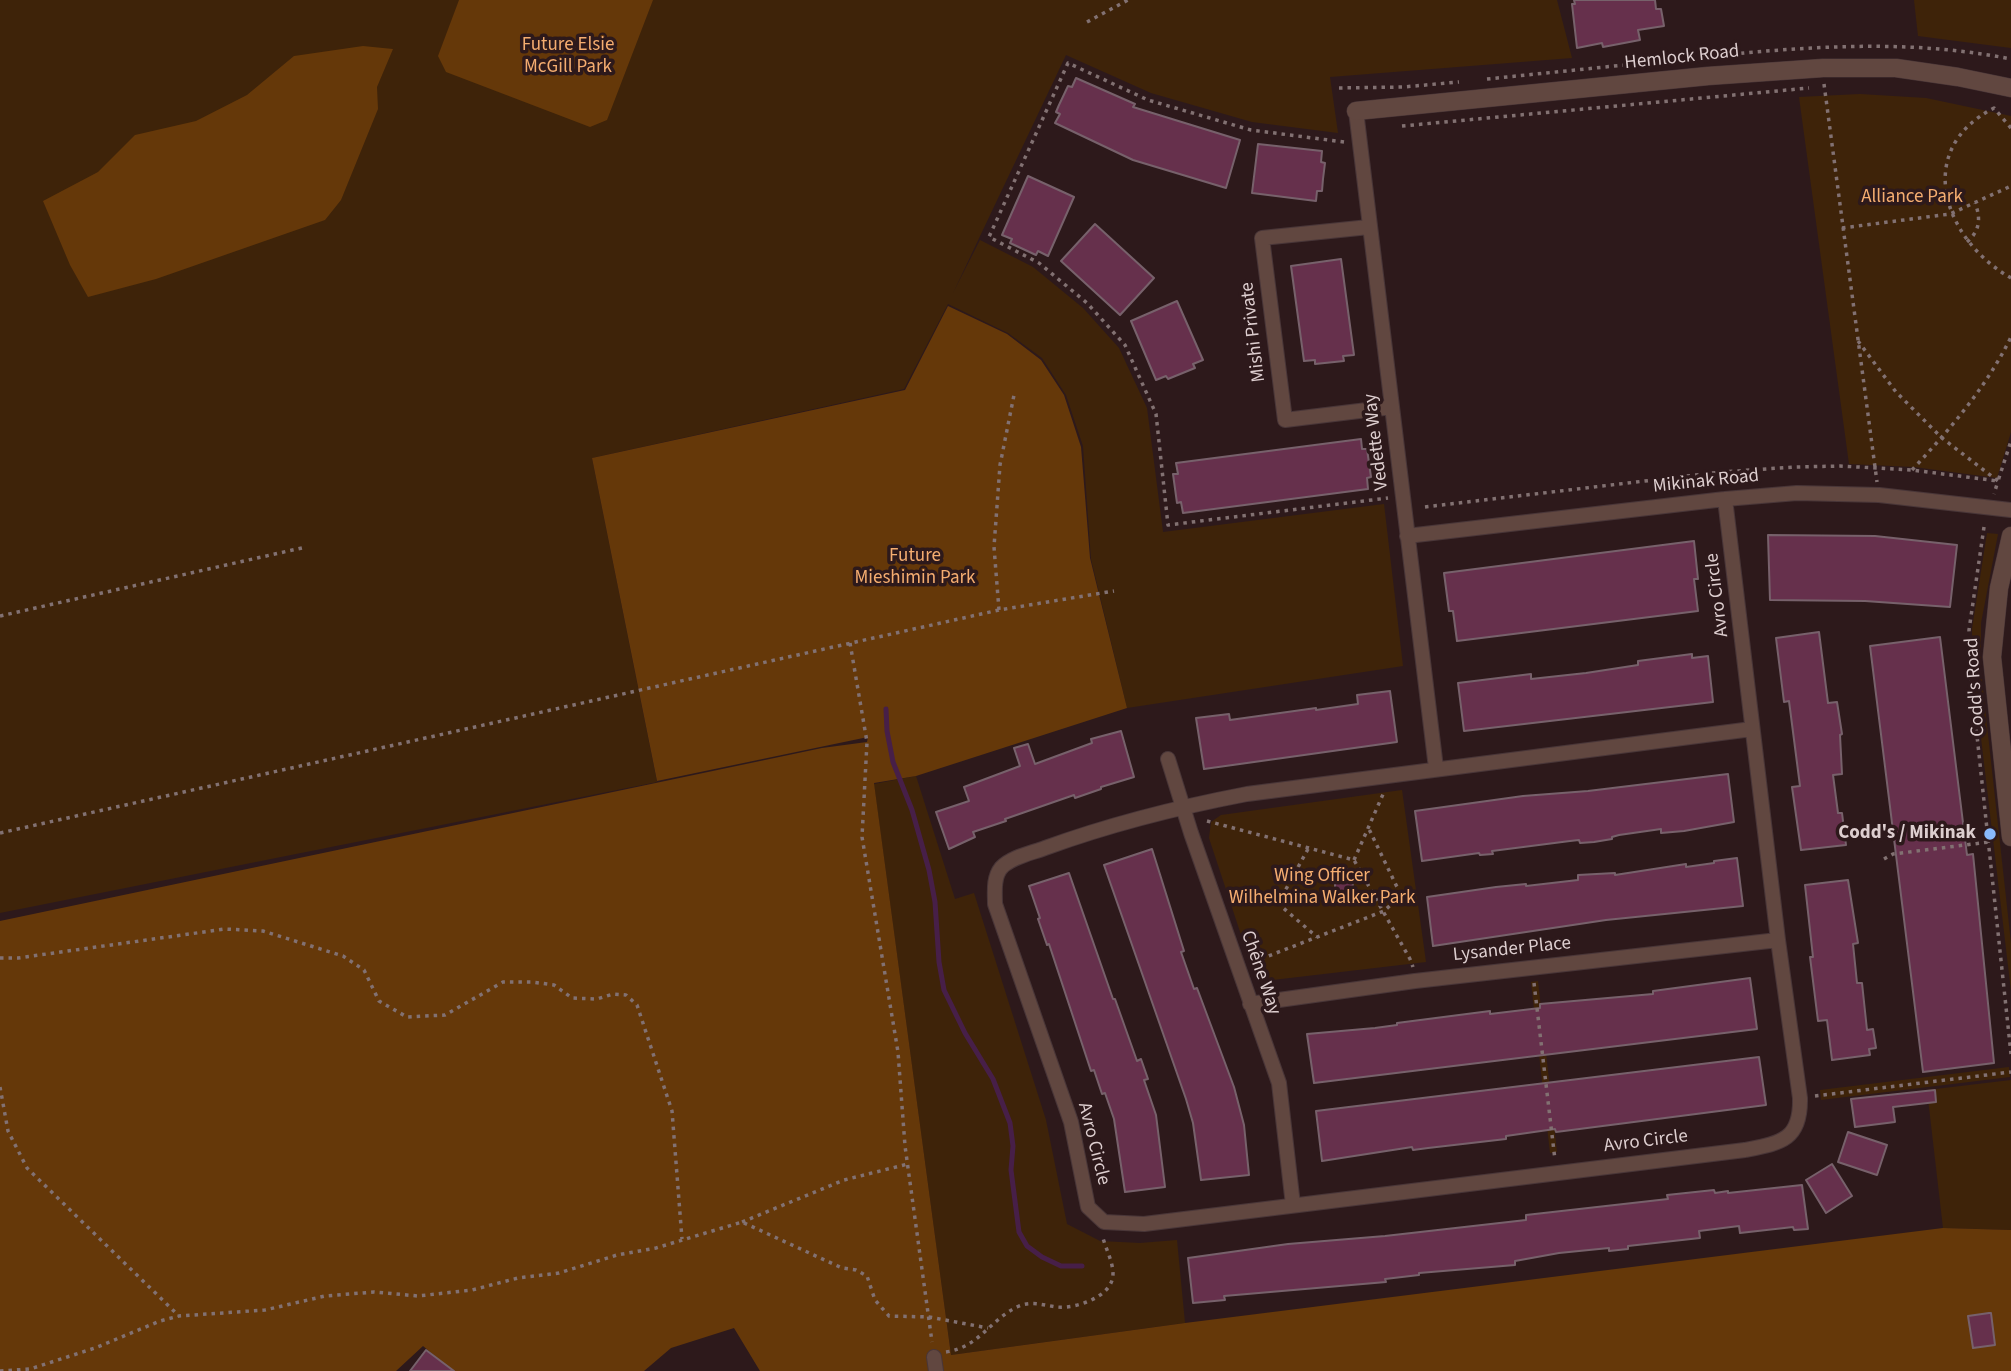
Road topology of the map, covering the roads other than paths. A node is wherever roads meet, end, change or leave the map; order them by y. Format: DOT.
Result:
graph roads {
  1 [pos="2011,88"];
  2 [pos="1356,111"];
  3 [pos="1369,227"];
  4 [pos="1392,407"];
  5 [pos="1725,499"];
  6 [pos="2011,510"];
  7 [pos="1407,536"];
  8 [pos="2011,536"];
  9 [pos="1752,729"];
  10 [pos="1168,759"];
  11 [pos="1436,768"];
  12 [pos="1182,807"];
  13 [pos="2011,837"];
  14 [pos="1778,940"];
  15 [pos="1250,1004"];
  16 [pos="1293,1205"];
  1 -- 2 [label="street, Hemlock Road"];
  2 -- 3 [label="street, Vedette Way"];
  3 -- 4 [label="street, Vedette Way"];
  3 -- 4 [label="street, Mishi Private"];
  4 -- 7 [label="street, Vedette Way"];
  5 -- 6 [label="street, Mikinak Road"];
  5 -- 7 [label="street, Mikinak Road"];
  5 -- 9 [label="street, Avro Circle"];
  7 -- 11 [label="street, Vedette Way"];
  8 -- 13 [label="street, Codd's Road"];
  9 -- 11 [label="street, Avro Circle"];
  9 -- 14 [label="street, Avro Circle"];
  10 -- 12 [label="street, Chêne Way"];
  11 -- 12 [label="street, Avro Circle"];
  12 -- 15 [label="street, Chêne Way"];
  12 -- 16 [label="street, Avro Circle"];
  14 -- 15 [label="street, Lysander Place"];
  14 -- 16 [label="street, Avro Circle"];
  15 -- 16 [label="street, Chêne Way"];
}
